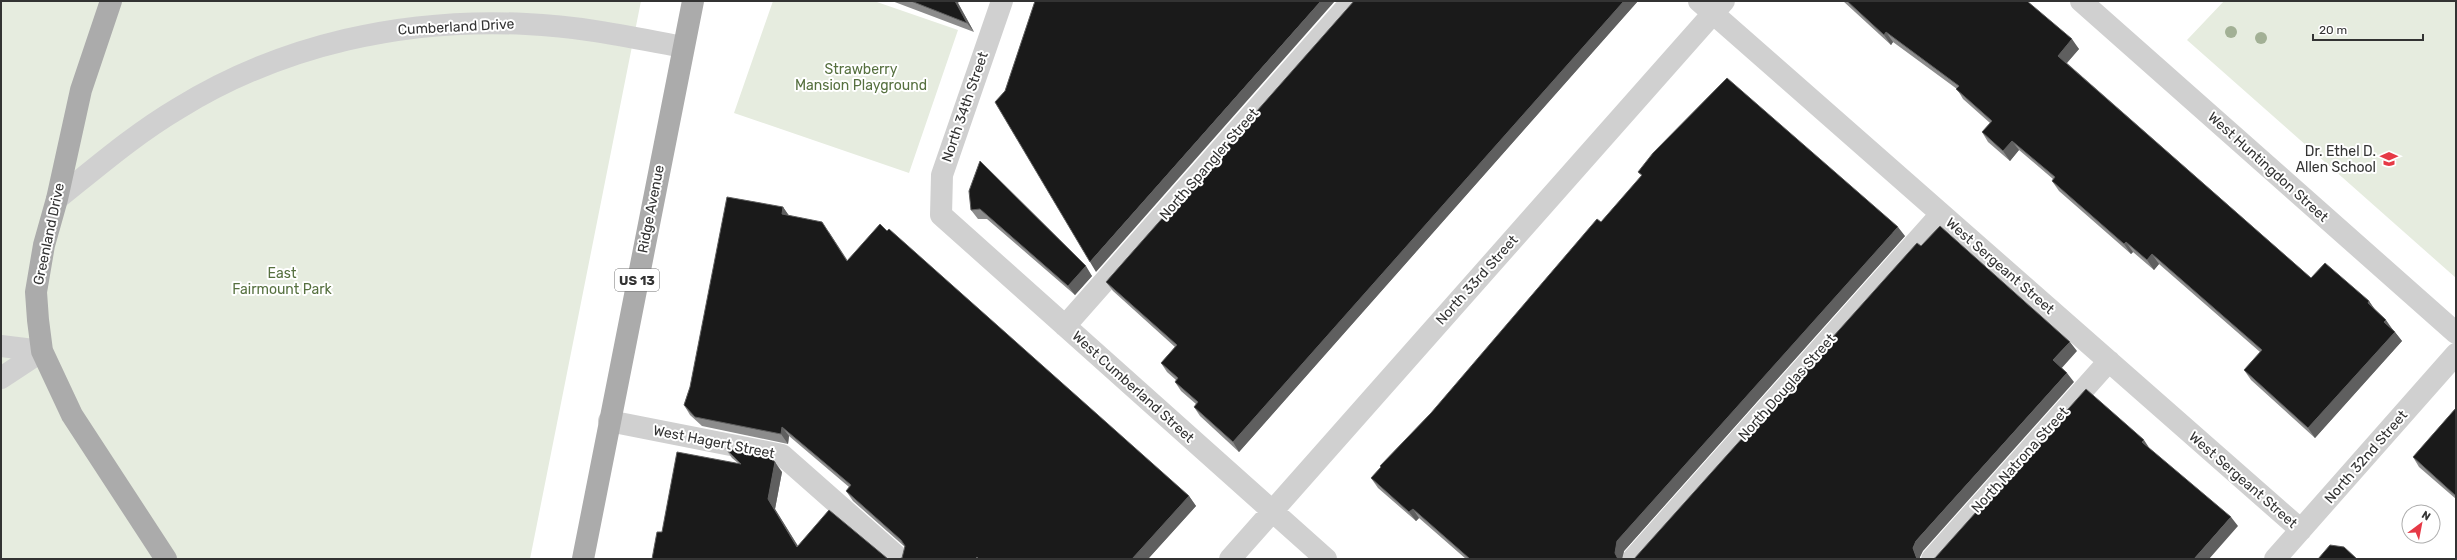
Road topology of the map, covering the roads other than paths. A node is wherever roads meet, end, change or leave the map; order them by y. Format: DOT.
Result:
graph roads {
  1 [pos="111,1"];
  2 [pos="693,1"];
  3 [pos="1002,1"];
  4 [pos="1352,1"];
  5 [pos="2081,1"];
  6 [pos="1712,5"];
  7 [pos="683,47"];
  8 [pos="57,199"];
  9 [pos="1941,214"];
  10 [pos="941,215"];
  11 [pos="1066,326"];
  12 [pos="2456,333"];
  13 [pos="1,346"];
  14 [pos="42,351"];
  15 [pos="2456,354"];
  16 [pos="2109,362"];
  17 [pos="1,378"];
  18 [pos="609,421"];
  19 [pos="1272,511"];
  20 [pos="2301,530"];
  21 [pos="166,559"];
  22 [pos="583,559"];
  23 [pos="900,559"];
  24 [pos="1230,559"];
  25 [pos="1326,559"];
  26 [pos="1633,559"];
  27 [pos="1932,559"];
  28 [pos="2275,559"];
  1 -- 8 [label="main road, Greenland Drive"];
  2 -- 7 [label="main road, Ridge Avenue / US 13"];
  3 -- 10 [label="street, North 34th Street"];
  4 -- 11 [label="street, North Spangler Street"];
  5 -- 12 [label="street, West Huntingdon Street"];
  6 -- 9 [label="street, West Sergeant Street"];
  6 -- 19 [label="street, North 33rd Street"];
  7 -- 8 [label="street, Cumberland Drive"];
  7 -- 18 [label="main road, Ridge Avenue / US 13"];
  8 -- 14 [label="main road, Greenland Drive"];
  9 -- 16 [label="street, West Sergeant Street"];
  9 -- 26 [label="street, North Douglas Street"];
  10 -- 11 [label="street, West Cumberland Street"];
  11 -- 19 [label="street, West Cumberland Street"];
  13 -- 14 [label="street"];
  14 -- 17 [label="street"];
  14 -- 21 [label="main road, Greenland Drive"];
  15 -- 20 [label="street, North 32nd Street"];
  16 -- 20 [label="street, West Sergeant Street"];
  16 -- 27 [label="street, North Natrona Street"];
  18 -- 22 [label="main road, Ridge Avenue / US 13"];
  18 -- 23 [label="street, West Hagert Street"];
  19 -- 24 [label="street, North 33rd Street"];
  19 -- 25 [label="street, West Cumberland Street"];
  20 -- 28 [label="street, North 32nd Street"];
}
